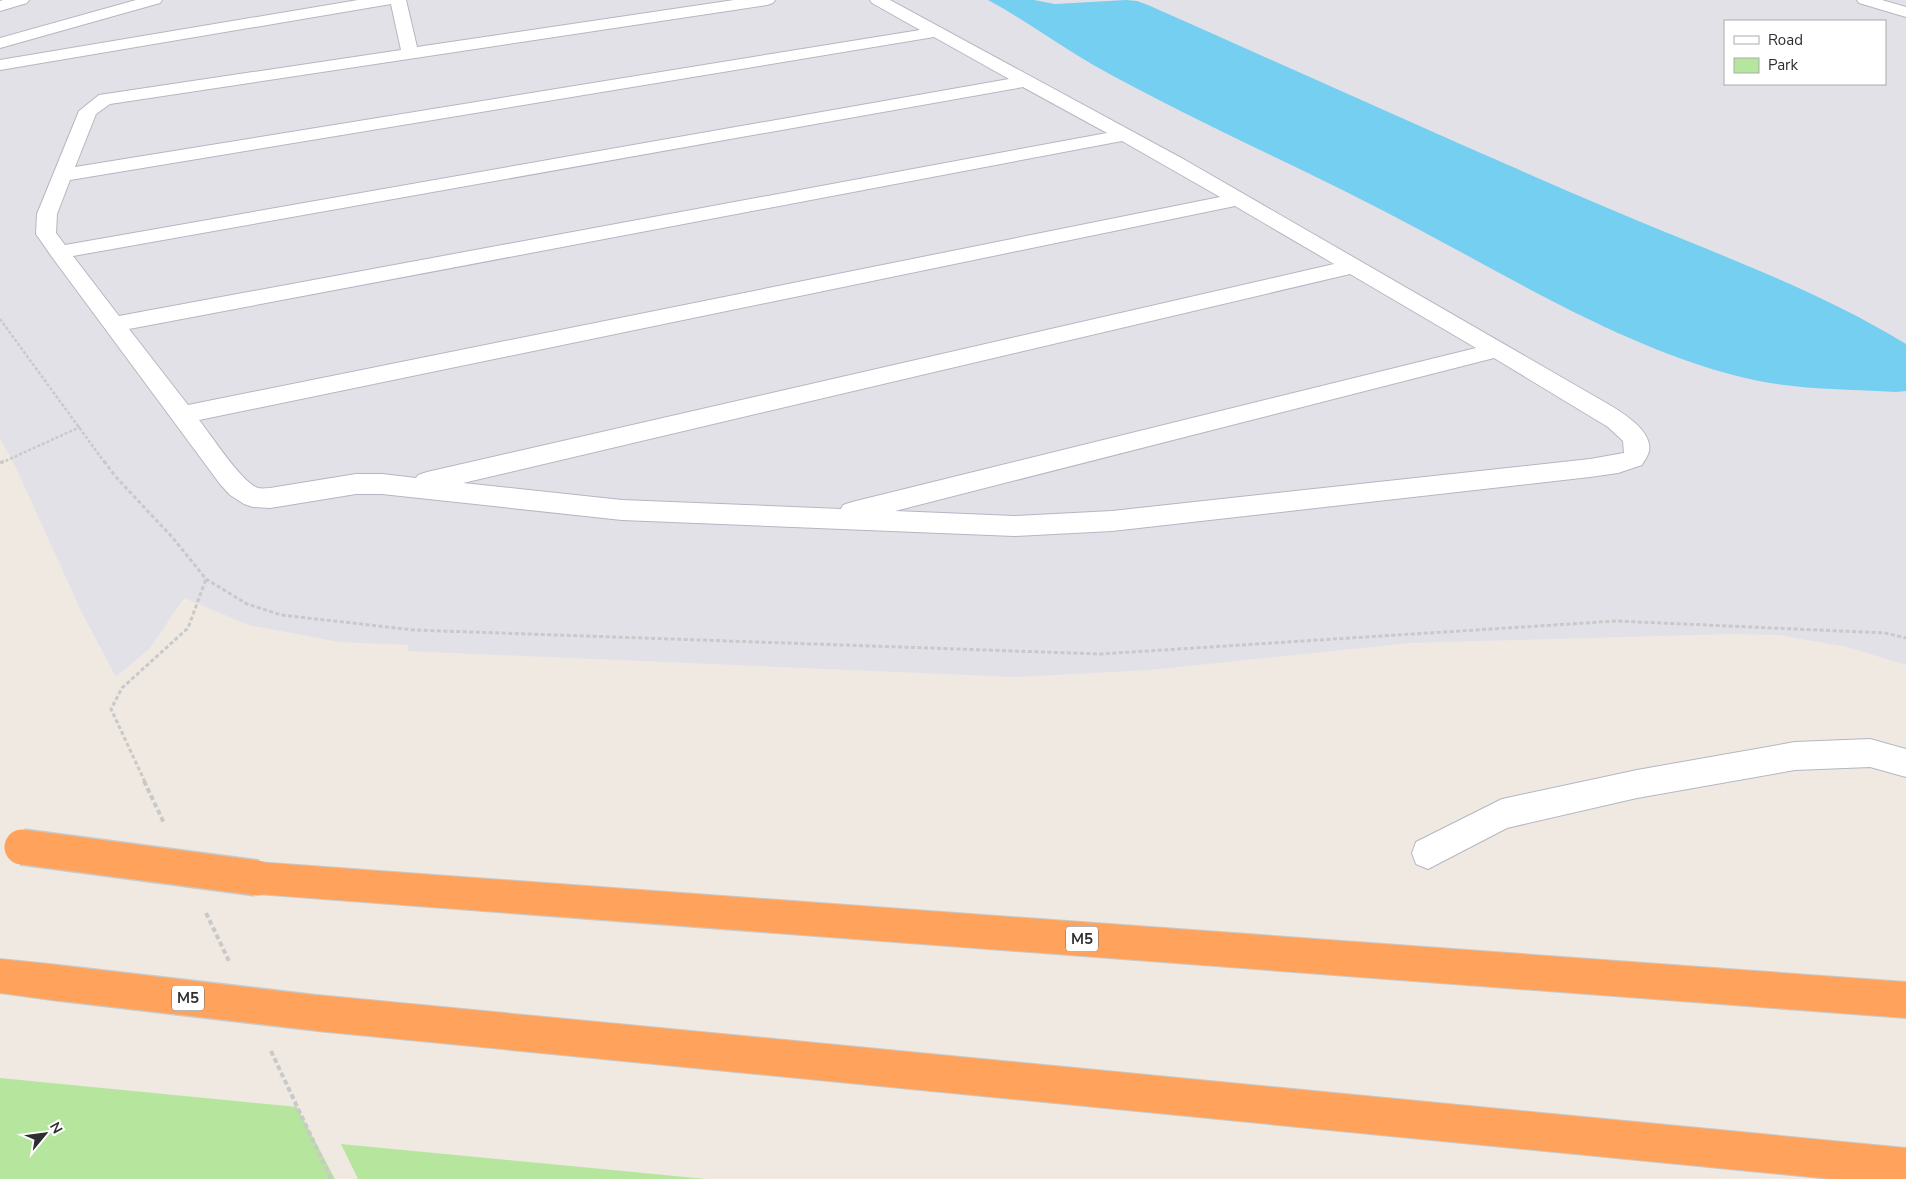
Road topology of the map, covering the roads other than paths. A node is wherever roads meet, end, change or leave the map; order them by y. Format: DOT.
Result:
graph roads {
  1 [pos="21,0"];
  2 [pos="154,0"];
  3 [pos="297,0"];
  4 [pos="387,0"];
  5 [pos="398,0"];
  6 [pos="767,0"];
  7 [pos="878,0"];
  8 [pos="1864,0"];
  9 [pos="0,6"];
  10 [pos="1906,12"];
  11 [pos="189,32"];
  12 [pos="936,32"];
  13 [pos="0,43"];
  14 [pos="410,53"];
  15 [pos="0,65"];
  16 [pos="1025,80"];
  17 [pos="1125,135"];
  18 [pos="62,175"];
  19 [pos="1239,199"];
  20 [pos="59,252"];
  21 [pos="1354,266"];
  22 [pos="114,324"];
  23 [pos="1497,350"];
  24 [pos="182,415"];
  25 [pos="406,487"];
  26 [pos="821,520"];
  27 [pos="1906,763"];
  28 [pos="11,845"];
  29 [pos="1428,854"];
  30 [pos="0,976"];
  31 [pos="1906,1000"];
  32 [pos="1906,1167"];
  1 -- 9 [label="lane"];
  2 -- 13 [label="lane"];
  3 -- 11 [label="lane"];
  4 -- 11 [label="lane"];
  5 -- 14 [label="lane"];
  6 -- 14 [label="lane"];
  7 -- 12 [label="lane"];
  8 -- 10 [label="lane"];
  11 -- 15 [label="lane"];
  12 -- 16 [label="lane"];
  12 -- 18 [label="lane"];
  14 -- 18 [label="lane"];
  16 -- 17 [label="lane"];
  16 -- 20 [label="lane"];
  17 -- 19 [label="lane"];
  17 -- 22 [label="lane"];
  18 -- 20 [label="lane"];
  19 -- 21 [label="lane"];
  19 -- 24 [label="lane"];
  20 -- 22 [label="lane"];
  21 -- 23 [label="lane"];
  21 -- 25 [label="lane"];
  22 -- 24 [label="lane"];
  23 -- 26 [label="lane"];
  23 -- 26 [label="lane"];
  24 -- 25 [label="lane"];
  25 -- 26 [label="lane"];
  27 -- 29 [label="lane"];
  28 -- 31 [label="highway, M5, bridge"];
  30 -- 32 [label="highway, M5, bridge"];
}
